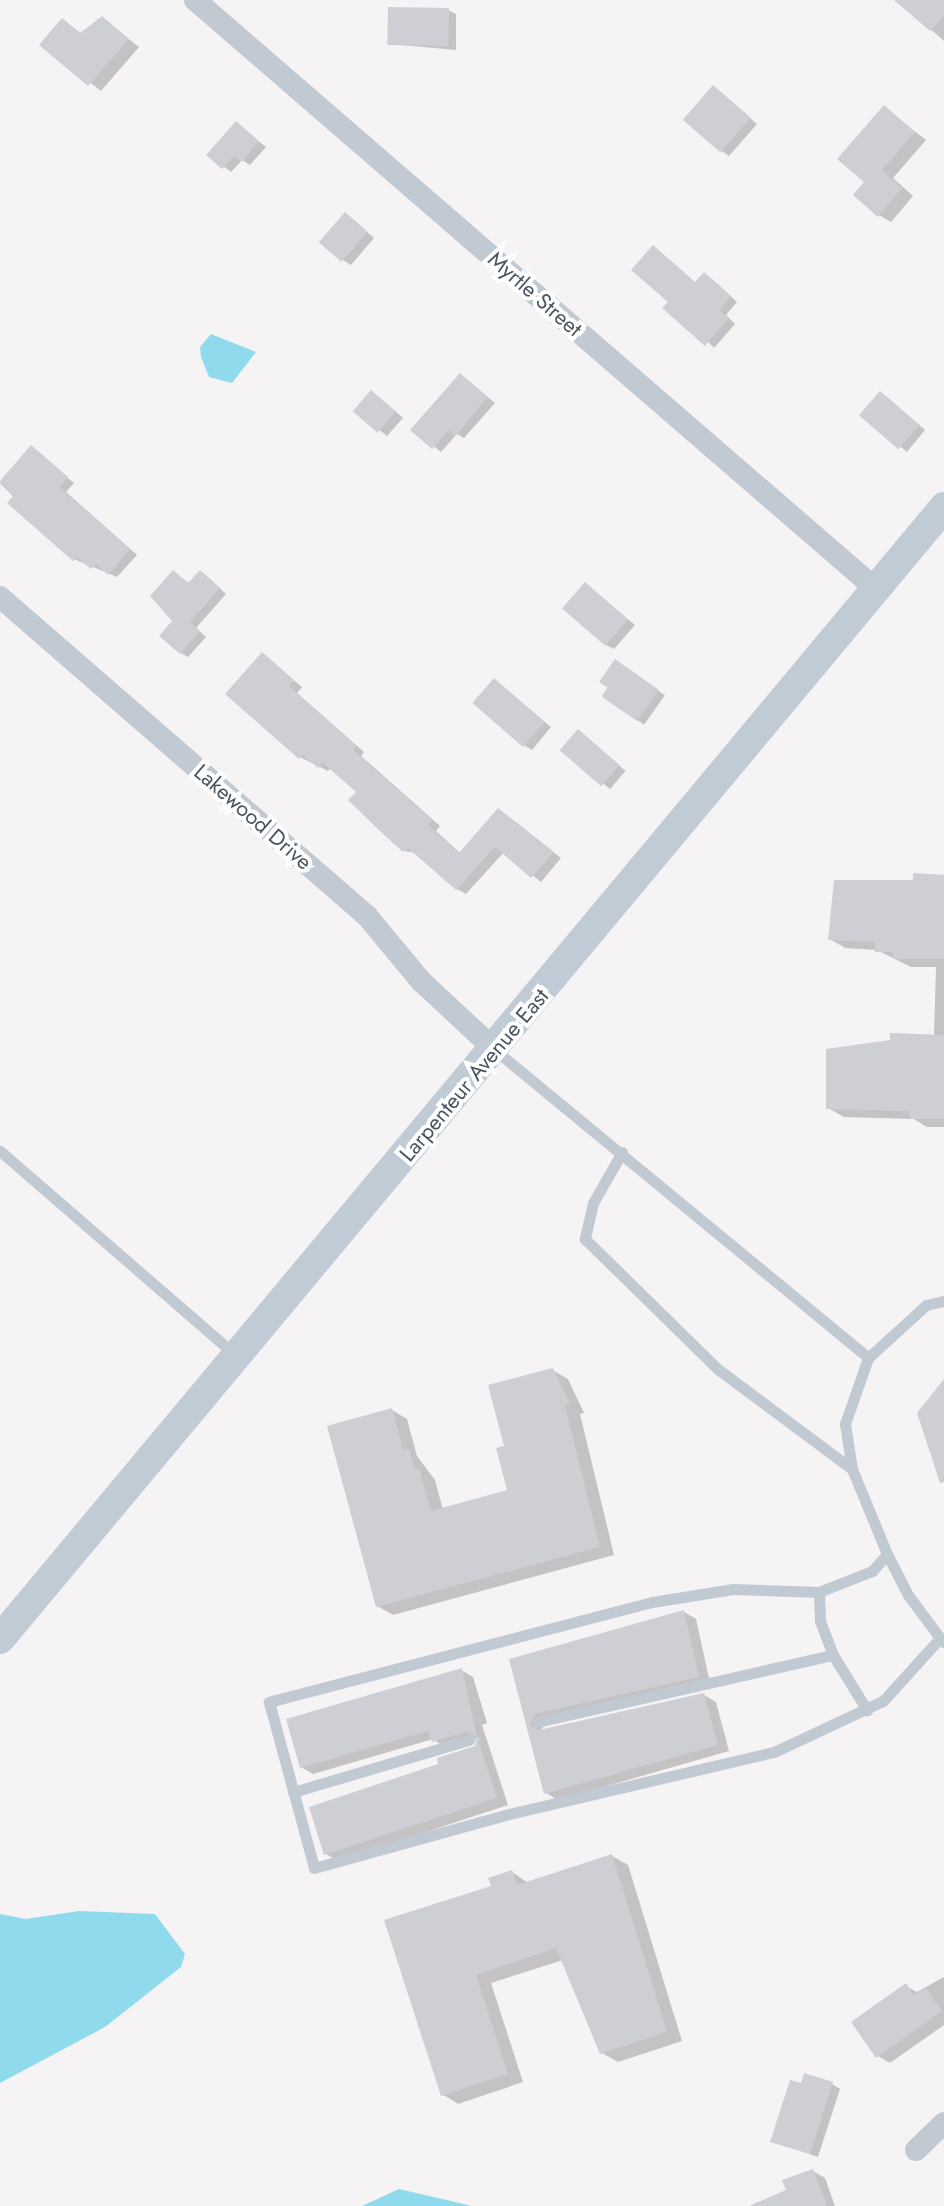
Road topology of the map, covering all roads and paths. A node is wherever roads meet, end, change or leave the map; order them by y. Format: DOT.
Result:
graph roads {
  1 [pos="195,0"];
  2 [pos="944,507"];
  3 [pos="876,589"];
  4 [pos="0,597"];
  5 [pos="495,1050"];
  6 [pos="0,1151"];
  7 [pos="622,1152"];
  8 [pos="944,1301"];
  9 [pos="237,1357"];
  10 [pos="868,1358"];
  11 [pos="852,1469"];
  12 [pos="887,1554"];
  13 [pos="819,1592"];
  14 [pos="0,1639"];
  15 [pos="942,1640"];
  16 [pos="833,1655"];
  17 [pos="867,1710"];
  18 [pos="537,1722"];
  19 [pos="469,1740"];
  20 [pos="293,1792"];
  21 [pos="944,2123"];
  22 [pos="916,2150"];
  1 -- 3 [label="street, Myrtle Street"];
  2 -- 3 [label="street, Larpenteur Avenue East"];
  3 -- 5 [label="street, Larpenteur Avenue East"];
  4 -- 5 [label="street, Lakewood Drive"];
  5 -- 7 [label="lane"];
  5 -- 9 [label="street, Larpenteur Avenue East"];
  6 -- 9 [label="lane"];
  7 -- 10 [label="lane"];
  7 -- 11 [label="lane"];
  8 -- 10 [label="lane"];
  9 -- 14 [label="street, Larpenteur Avenue East"];
  10 -- 11 [label="lane"];
  11 -- 12 [label="lane"];
  12 -- 13 [label="lane"];
  12 -- 15 [label="lane"];
  13 -- 16 [label="lane"];
  13 -- 20 [label="lane"];
  15 -- 17 [label="lane"];
  16 -- 17 [label="lane"];
  16 -- 18 [label="lane"];
  17 -- 20 [label="lane"];
  19 -- 20 [label="lane"];
  21 -- 22 [label="street"];
}
